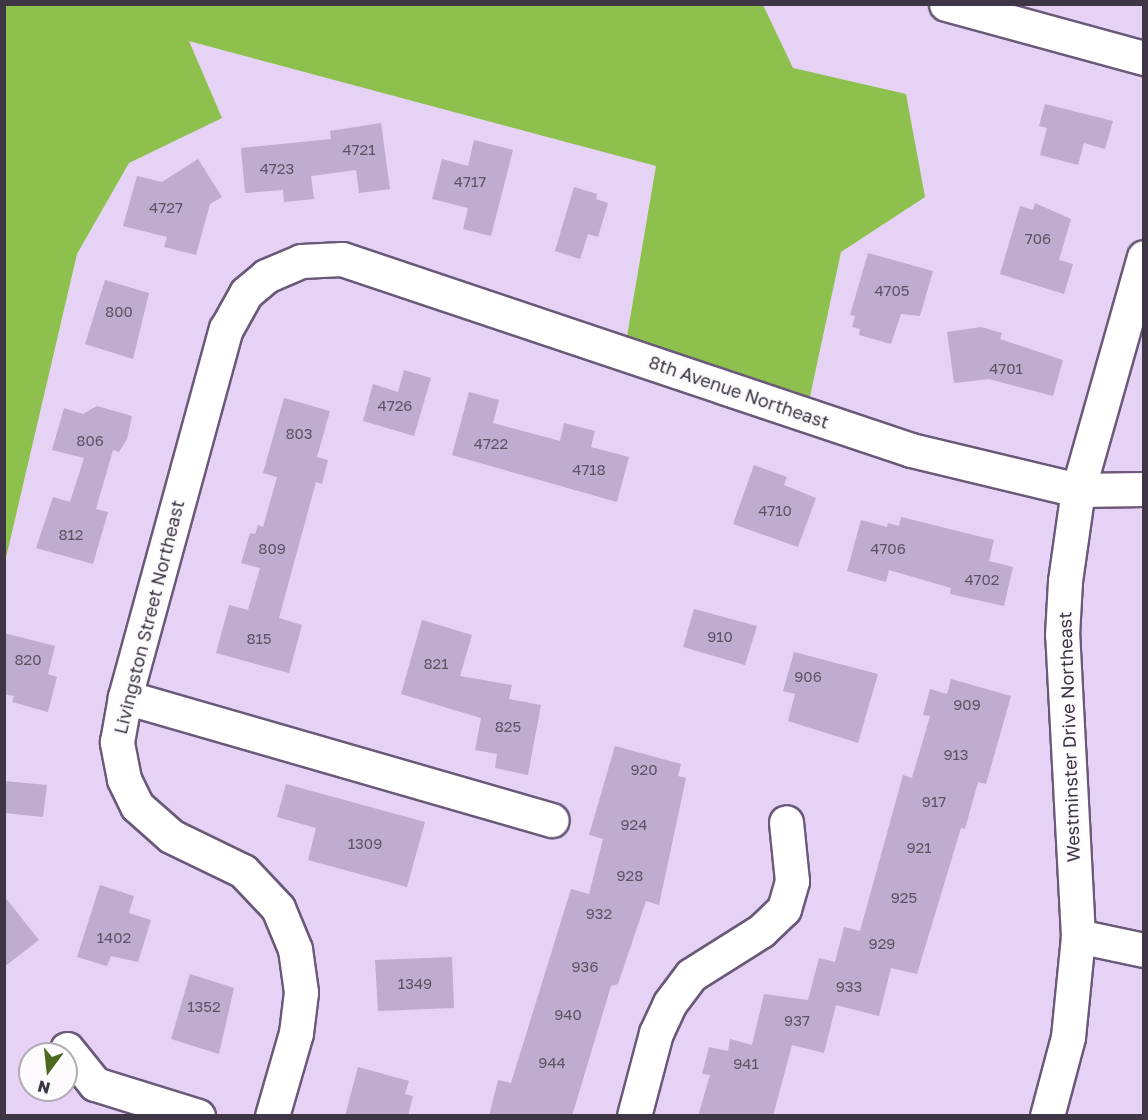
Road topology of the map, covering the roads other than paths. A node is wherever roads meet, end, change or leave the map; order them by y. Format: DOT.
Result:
graph roads {
  1 [pos="946,4"];
  2 [pos="1143,58"];
  3 [pos="1143,257"];
  4 [pos="342,259"];
  5 [pos="1143,489"];
  6 [pos="1078,490"];
  7 [pos="125,697"];
  8 [pos="552,820"];
  9 [pos="786,822"];
  10 [pos="1078,936"];
  11 [pos="1143,950"];
  12 [pos="78,1063"];
  13 [pos="198,1116"];
  14 [pos="272,1116"];
  15 [pos="634,1116"];
  16 [pos="1047,1116"];
  1 -- 2 [label="street"];
  3 -- 6 [label="street, Westminster Drive Northeast"];
  4 -- 6 [label="street, 8th Avenue Northeast"];
  4 -- 7 [label="street, Livingston Street Northeast"];
  5 -- 6 [label="street, 8th Avenue Northeast"];
  6 -- 10 [label="street, Westminster Drive Northeast"];
  7 -- 8 [label="street"];
  7 -- 14 [label="street, Livingston Street Northeast"];
  9 -- 15 [label="street"];
  10 -- 11 [label="street"];
  10 -- 16 [label="street, Westminster Drive Northeast"];
  12 -- 13 [label="street"];
}
